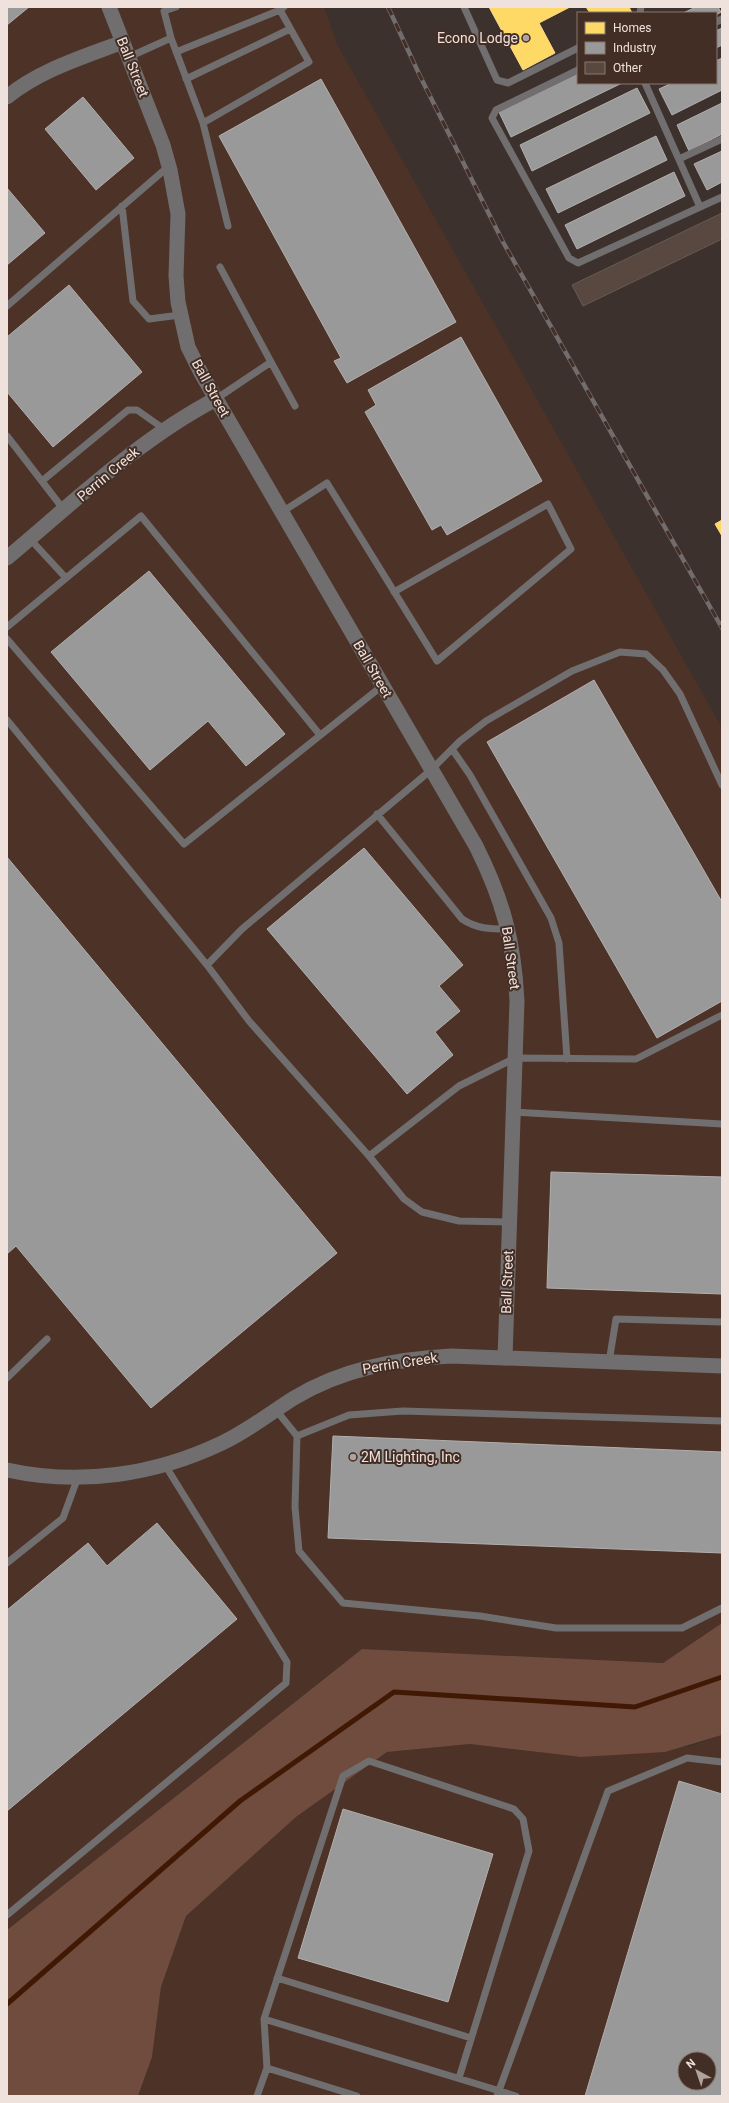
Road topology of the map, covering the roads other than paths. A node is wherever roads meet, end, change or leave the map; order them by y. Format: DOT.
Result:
graph roads {
  1 [pos="109,7"];
  2 [pos="176,7"];
  3 [pos="464,7"];
  4 [pos="282,8"];
  5 [pos="163,9"];
  6 [pos="290,29"];
  7 [pos="171,38"];
  8 [pos="123,42"];
  9 [pos="577,48"];
  10 [pos="176,52"];
  11 [pos="129,57"];
  12 [pos="577,70"];
  13 [pos="186,79"];
  14 [pos="645,84"];
  15 [pos="7,97"];
  16 [pos="203,123"];
  17 [pos="722,139"];
  18 [pos="679,160"];
  19 [pos="169,166"];
  20 [pos="722,198"];
  21 [pos="122,206"];
  22 [pos="700,207"];
  23 [pos="228,226"];
  24 [pos="220,267"];
  25 [pos="7,306"];
  26 [pos="180,315"];
  27 [pos="271,362"];
  28 [pos="216,399"];
  29 [pos="295,406"];
  30 [pos="164,429"];
  31 [pos="7,436"];
  32 [pos="42,481"];
  33 [pos="65,510"];
  34 [pos="282,512"];
  35 [pos="30,539"];
  36 [pos="7,558"];
  37 [pos="66,578"];
  38 [pos="394,592"];
  39 [pos="7,627"];
  40 [pos="7,639"];
  41 [pos="382,686"];
  42 [pos="7,720"];
  43 [pos="320,735"];
  44 [pos="452,749"];
  45 [pos="431,770"];
  46 [pos="722,785"];
  47 [pos="377,814"];
  48 [pos="508,929"];
  49 [pos="207,965"];
  50 [pos="722,1015"];
  51 [pos="515,1058"];
  52 [pos="567,1059"];
  53 [pos="513,1112"];
  54 [pos="722,1124"];
  55 [pos="369,1156"];
  56 [pos="509,1222"];
  57 [pos="722,1322"];
  58 [pos="48,1339"];
  59 [pos="505,1358"];
  60 [pos="610,1362"];
  61 [pos="722,1366"];
  62 [pos="7,1378"];
  63 [pos="276,1410"];
  64 [pos="722,1421"];
  65 [pos="297,1436"];
  66 [pos="165,1465"];
  67 [pos="7,1470"];
  68 [pos="78,1478"];
  69 [pos="7,1563"];
  70 [pos="722,1608"];
  71 [pos="722,1762"];
  72 [pos="7,1915"];
  73 [pos="277,1978"];
  74 [pos="264,2019"];
  75 [pos="471,2038"];
  76 [pos="267,2068"];
  77 [pos="459,2078"];
  78 [pos="498,2093"];
  79 [pos="257,2096"];
  80 [pos="357,2096"];
  81 [pos="516,2096"];
  1 -- 8 [label="street, Ball Street"];
  2 -- 5 [label="lane"];
  3 -- 9 [label="lane"];
  4 -- 6 [label="lane"];
  4 -- 10 [label="lane"];
  5 -- 7 [label="lane"];
  6 -- 13 [label="lane"];
  6 -- 16 [label="lane"];
  7 -- 10 [label="lane"];
  7 -- 11 [label="lane"];
  8 -- 11 [label="street, Ball Street"];
  8 -- 15 [label="street"];
  10 -- 13 [label="lane"];
  11 -- 19 [label="street, Ball Street"];
  12 -- 22 [label="lane"];
  13 -- 16 [label="lane"];
  14 -- 18 [label="lane"];
  16 -- 23 [label="lane"];
  17 -- 18 [label="lane"];
  18 -- 22 [label="lane"];
  19 -- 21 [label="lane"];
  19 -- 26 [label="street, Ball Street"];
  20 -- 22 [label="lane"];
  21 -- 25 [label="lane"];
  21 -- 26 [label="lane"];
  24 -- 27 [label="lane"];
  26 -- 28 [label="street, Ball Street"];
  27 -- 28 [label="lane"];
  27 -- 29 [label="lane"];
  28 -- 30 [label="street, Perrin Creek"];
  28 -- 34 [label="street, Ball Street"];
  30 -- 32 [label="lane"];
  30 -- 33 [label="street, Perrin Creek"];
  31 -- 32 [label="lane"];
  32 -- 33 [label="lane"];
  33 -- 35 [label="street, Perrin Creek"];
  34 -- 38 [label="lane"];
  34 -- 41 [label="street, Ball Street"];
  35 -- 36 [label="street, Perrin Creek"];
  35 -- 37 [label="lane"];
  37 -- 39 [label="lane"];
  37 -- 43 [label="lane"];
  38 -- 38 [label="lane"];
  40 -- 43 [label="lane"];
  41 -- 43 [label="lane"];
  41 -- 45 [label="street, Ball Street"];
  42 -- 49 [label="lane"];
  44 -- 45 [label="lane"];
  44 -- 46 [label="lane"];
  44 -- 52 [label="lane"];
  45 -- 47 [label="lane"];
  45 -- 48 [label="street, Ball Street"];
  47 -- 48 [label="lane"];
  47 -- 49 [label="lane"];
  48 -- 51 [label="street, Ball Street"];
  49 -- 55 [label="lane"];
  50 -- 52 [label="lane"];
  51 -- 52 [label="lane"];
  51 -- 53 [label="street, Ball Street"];
  51 -- 55 [label="lane"];
  53 -- 54 [label="lane"];
  53 -- 56 [label="street, Ball Street"];
  55 -- 56 [label="lane"];
  56 -- 59 [label="street, Ball Street"];
  57 -- 60 [label="lane"];
  58 -- 62 [label="lane"];
  59 -- 60 [label="street, Perrin Creek"];
  59 -- 63 [label="street, Perrin Creek"];
  60 -- 61 [label="street, Perrin Creek"];
  63 -- 65 [label="lane"];
  63 -- 66 [label="street, Perrin Creek"];
  64 -- 65 [label="lane"];
  65 -- 70 [label="lane"];
  66 -- 68 [label="street, Perrin Creek"];
  66 -- 72 [label="lane"];
  67 -- 68 [label="street, Perrin Creek"];
  68 -- 69 [label="lane"];
  71 -- 78 [label="lane"];
  73 -- 74 [label="lane"];
  73 -- 75 [label="lane"];
  73 -- 75 [label="lane"];
  74 -- 76 [label="lane"];
  74 -- 77 [label="lane"];
  75 -- 77 [label="lane"];
  76 -- 79 [label="lane"];
  76 -- 80 [label="lane"];
  77 -- 78 [label="lane"];
  78 -- 81 [label="lane"];
}
